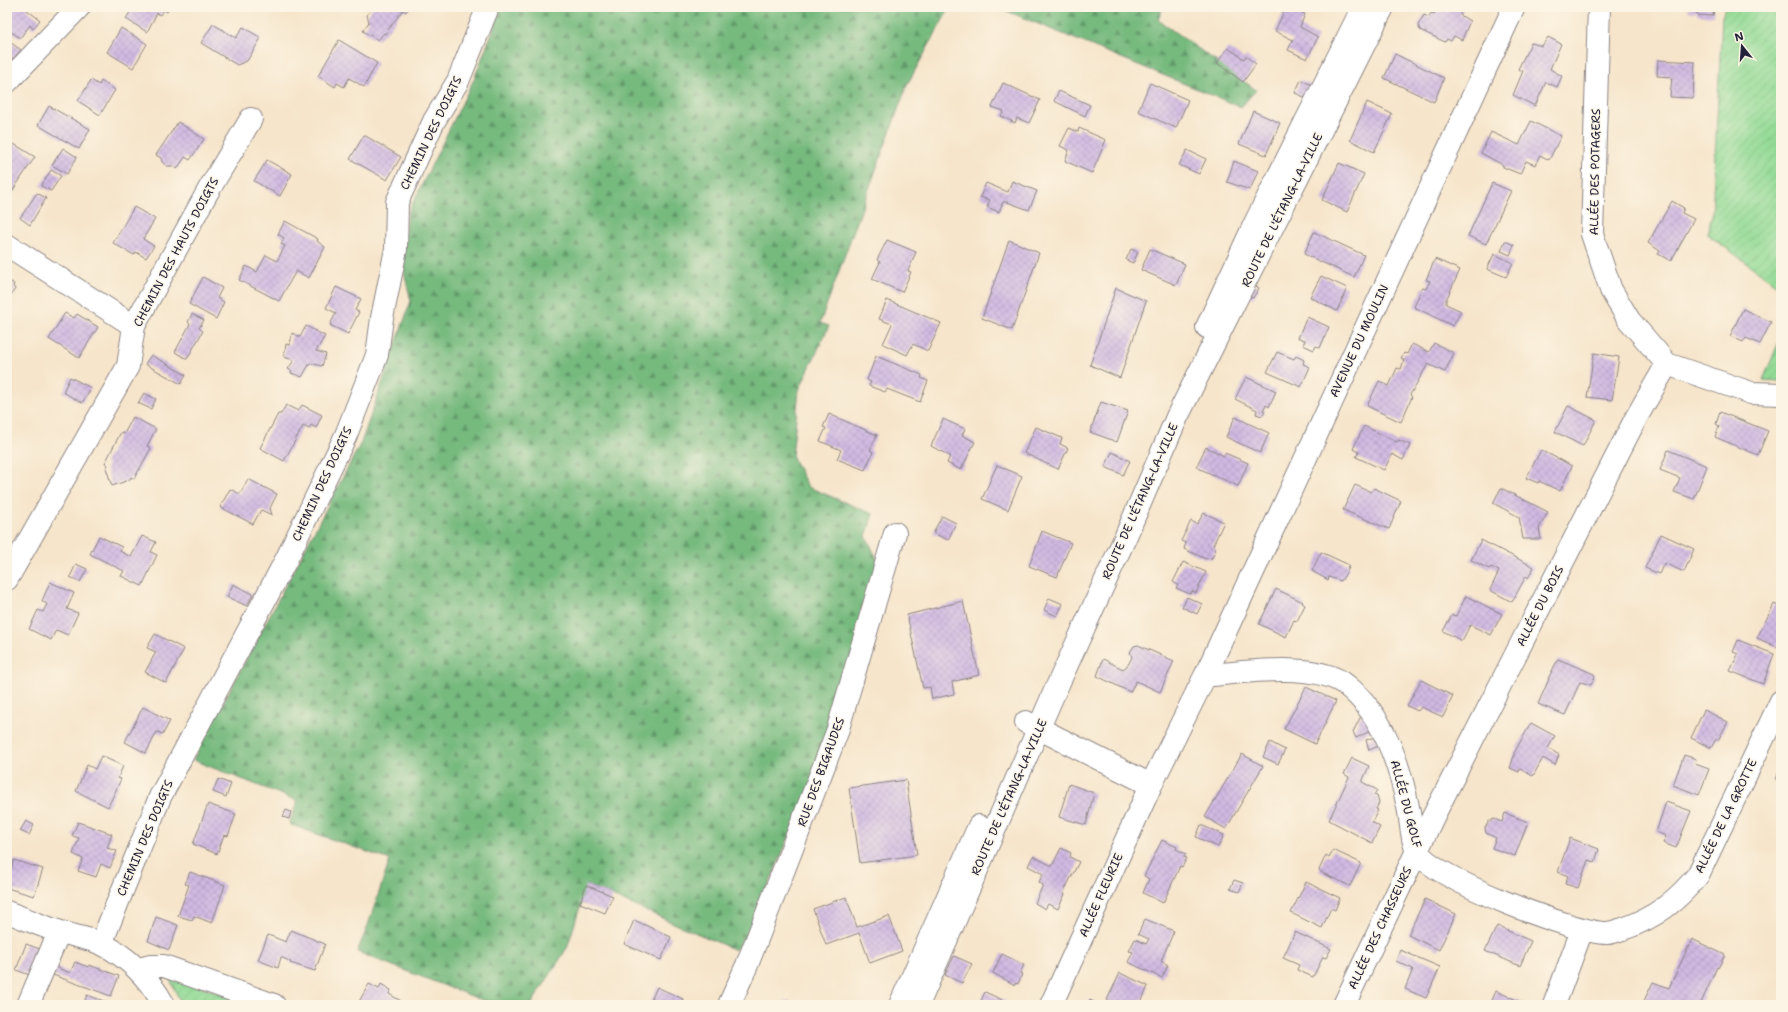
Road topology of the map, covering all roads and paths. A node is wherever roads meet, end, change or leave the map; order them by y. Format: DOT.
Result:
graph roads {
  1 [pos="79,7"];
  2 [pos="488,7"];
  3 [pos="1364,7"];
  4 [pos="1383,7"];
  5 [pos="1514,7"];
  6 [pos="1599,7"];
  7 [pos="7,82"];
  8 [pos="251,119"];
  9 [pos="7,245"];
  10 [pos="134,326"];
  11 [pos="1667,364"];
  12 [pos="1781,394"];
  13 [pos="895,533"];
  14 [pos="7,578"];
  15 [pos="1205,676"];
  16 [pos="1781,701"];
  17 [pos="1032,726"];
  18 [pos="1151,785"];
  19 [pos="1416,850"];
  20 [pos="7,912"];
  21 [pos="1582,930"];
  22 [pos="59,932"];
  23 [pos="101,944"];
  24 [pos="139,970"];
  25 [pos="28,1005"];
  26 [pos="164,1005"];
  27 [pos="274,1005"];
  28 [pos="729,1005"];
  29 [pos="900,1005"];
  30 [pos="918,1005"];
  31 [pos="1051,1005"];
  32 [pos="1344,1005"];
  33 [pos="1554,1005"];
  1 -- 7 [label="street"];
  2 -- 23 [label="street, CHEMIN DES DOIGTS"];
  3 -- 17 [label="street, ROUTE DE L'ÉTANG-LA-VILLE"];
  4 -- 17 [label="street, ROUTE DE L'ÉTANG-LA-VILLE"];
  5 -- 15 [label="street, AVENUE DU MOULIN"];
  6 -- 11 [label="street, ALLÉE DES POTAGERS"];
  8 -- 10 [label="street, CHEMIN DES HAUTS DOIGTS"];
  9 -- 10 [label="street"];
  10 -- 14 [label="street, CHEMIN DES HAUTS DOIGTS"];
  11 -- 12 [label="street, ALLÉE DES POTAGERS"];
  11 -- 19 [label="street, ALLÉE DU BOIS"];
  13 -- 28 [label="street, RUE DES BIGAUDES"];
  15 -- 18 [label="street, AVENUE DU MOULIN"];
  15 -- 19 [label="street, ALLÉE DU GOLF"];
  16 -- 21 [label="street, ALLÉE DE LA GROTTE"];
  17 -- 18 [label="street"];
  17 -- 29 [label="street, ROUTE DE L'ÉTANG-LA-VILLE"];
  17 -- 30 [label="street, ROUTE DE L'ÉTANG-LA-VILLE"];
  18 -- 31 [label="street, ALLÉE FLEURIE"];
  19 -- 21 [label="street, ALLÉE DU GOLF"];
  19 -- 32 [label="street, ALLÉE DES CHASSEURS"];
  20 -- 22 [label="street"];
  21 -- 33 [label="street"];
  22 -- 23 [label="street"];
  22 -- 25 [label="street"];
  23 -- 24 [label="street"];
  24 -- 26 [label="street"];
  24 -- 27 [label="street"];
}
